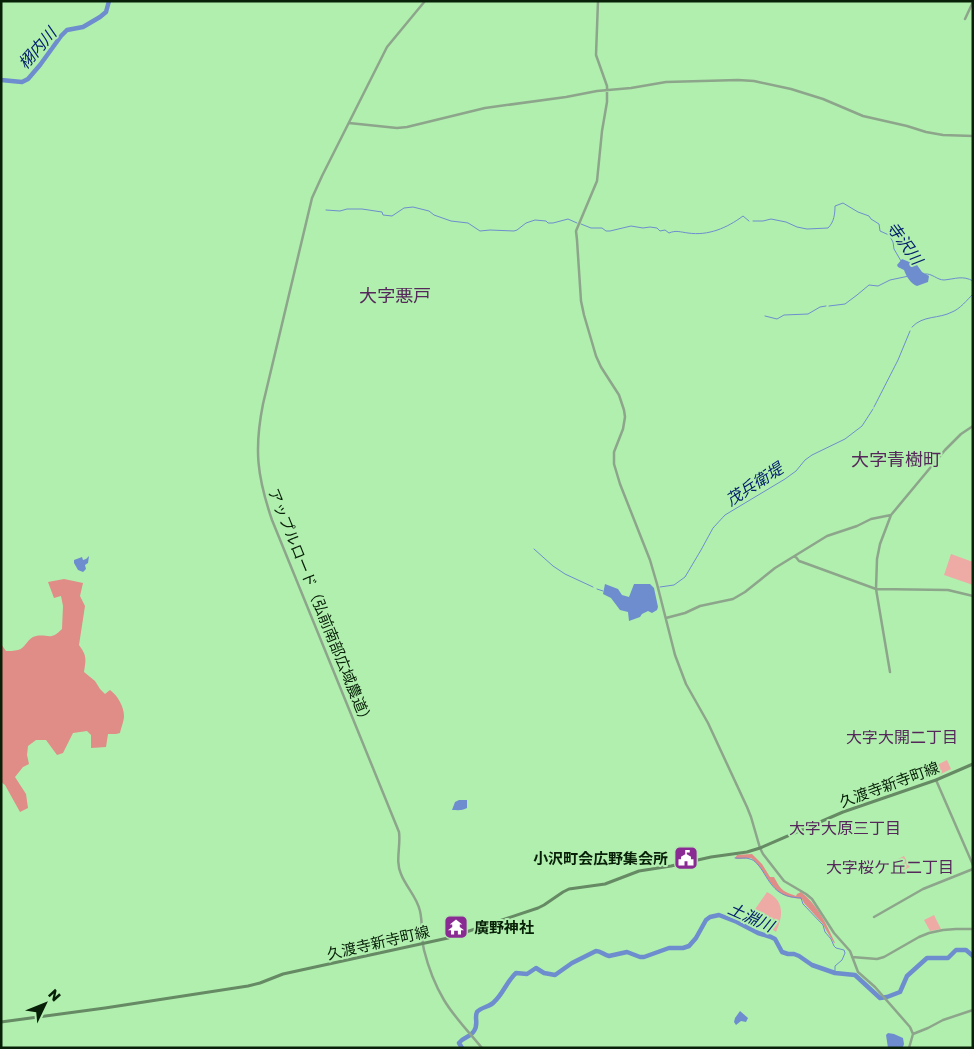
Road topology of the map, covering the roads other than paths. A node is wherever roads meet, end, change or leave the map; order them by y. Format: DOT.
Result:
graph roads {
  1 [pos="425,1"];
  2 [pos="598,1"];
  3 [pos="972,4"];
  4 [pos="965,19"];
  5 [pos="608,90"];
  6 [pos="349,123"];
  7 [pos="973,136"];
  8 [pos="973,426"];
  9 [pos="891,515"];
  10 [pos="795,556"];
  11 [pos="876,589"];
  12 [pos="973,596"];
  13 [pos="666,618"];
  14 [pos="890,672"];
  15 [pos="973,764"];
  16 [pos="936,780"];
  17 [pos="760,848"];
  18 [pos="973,867"];
  19 [pos="874,917"];
  20 [pos="973,929"];
  21 [pos="423,944"];
  22 [pos="852,957"];
  23 [pos="973,1010"];
  24 [pos="1,1022"];
  25 [pos="912,1034"];
  26 [pos="482,1048"];
  27 [pos="909,1048"];
  1 -- 6 [label="street, アップルロード（弘前南部広域農道）"];
  2 -- 5 [label="street"];
  3 -- 4 [label="street"];
  5 -- 6 [label="street"];
  5 -- 7 [label="street"];
  5 -- 13 [label="street"];
  6 -- 21 [label="street, アップルロード（弘前南部広域農道）"];
  8 -- 9 [label="street"];
  9 -- 10 [label="street"];
  9 -- 11 [label="street"];
  10 -- 11 [label="street"];
  10 -- 13 [label="street"];
  11 -- 12 [label="street"];
  11 -- 14 [label="street"];
  13 -- 17 [label="street"];
  15 -- 16 [label="main road, 久渡寺新寺町線"];
  16 -- 17 [label="main road, 久渡寺新寺町線"];
  16 -- 18 [label="street"];
  17 -- 21 [label="main road, 久渡寺新寺町線"];
  17 -- 22 [label="street"];
  18 -- 19 [label="street"];
  20 -- 22 [label="street"];
  21 -- 24 [label="main road, 久渡寺新寺町線"];
  21 -- 26 [label="street, アップルロード（弘前南部広域農道）"];
  22 -- 25 [label="street"];
  23 -- 25 [label="street"];
  25 -- 27 [label="street"];
}
